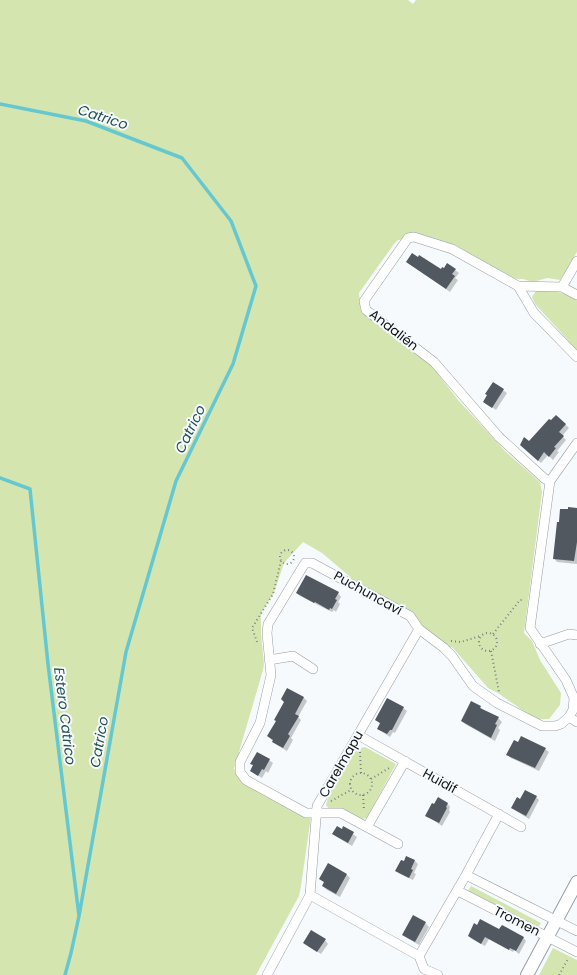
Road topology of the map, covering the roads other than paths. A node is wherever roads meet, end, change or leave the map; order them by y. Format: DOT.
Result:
graph roads {
  1 [pos="577,261"];
  2 [pos="518,286"];
  3 [pos="562,287"];
  4 [pos="577,295"];
  5 [pos="577,357"];
  6 [pos="577,443"];
  7 [pos="550,481"];
  8 [pos="420,629"];
  9 [pos="577,635"];
  10 [pos="540,644"];
  11 [pos="269,660"];
  12 [pos="313,669"];
  13 [pos="573,720"];
  14 [pos="358,735"];
  15 [pos="405,761"];
  16 [pos="317,814"];
  17 [pos="498,814"];
  18 [pos="366,826"];
  19 [pos="521,827"];
  20 [pos="398,844"];
  21 [pos="466,876"];
  22 [pos="577,882"];
  23 [pos="458,891"];
  24 [pos="310,895"];
  25 [pos="556,921"];
  26 [pos="577,931"];
  27 [pos="548,937"];
  28 [pos="577,952"];
  29 [pos="418,956"];
  30 [pos="267,975"];
  31 [pos="438,975"];
  32 [pos="527,975"];
  1 -- 3 [label="street"];
  2 -- 3 [label="street, Andalién"];
  2 -- 5 [label="street"];
  2 -- 7 [label="street, Andalién"];
  3 -- 4 [label="street, Andalién"];
  6 -- 7 [label="street"];
  7 -- 10 [label="street"];
  8 -- 11 [label="street, Puchuncaví"];
  8 -- 13 [label="street, Puchuncaví"];
  8 -- 14 [label="street, Carelmapu"];
  9 -- 10 [label="street"];
  10 -- 13 [label="street"];
  11 -- 12 [label="street"];
  11 -- 16 [label="street"];
  14 -- 15 [label="street, Huidif"];
  14 -- 16 [label="street, Carelmapu"];
  15 -- 17 [label="street, Huidif"];
  15 -- 18 [label="street"];
  16 -- 18 [label="street"];
  16 -- 24 [label="street, Carelmapu"];
  17 -- 19 [label="street, Huidif"];
  17 -- 21 [label="street"];
  18 -- 20 [label="street"];
  21 -- 23 [label="street"];
  21 -- 25 [label="street, Tromen"];
  22 -- 25 [label="main road"];
  23 -- 27 [label="street, Tromen"];
  23 -- 29 [label="street"];
  24 -- 29 [label="street"];
  24 -- 30 [label="street, Carelmapu"];
  25 -- 26 [label="street, Tromen"];
  25 -- 27 [label="main road"];
  27 -- 28 [label="street, Tromen"];
  27 -- 32 [label="main road"];
  29 -- 31 [label="street"];
}
